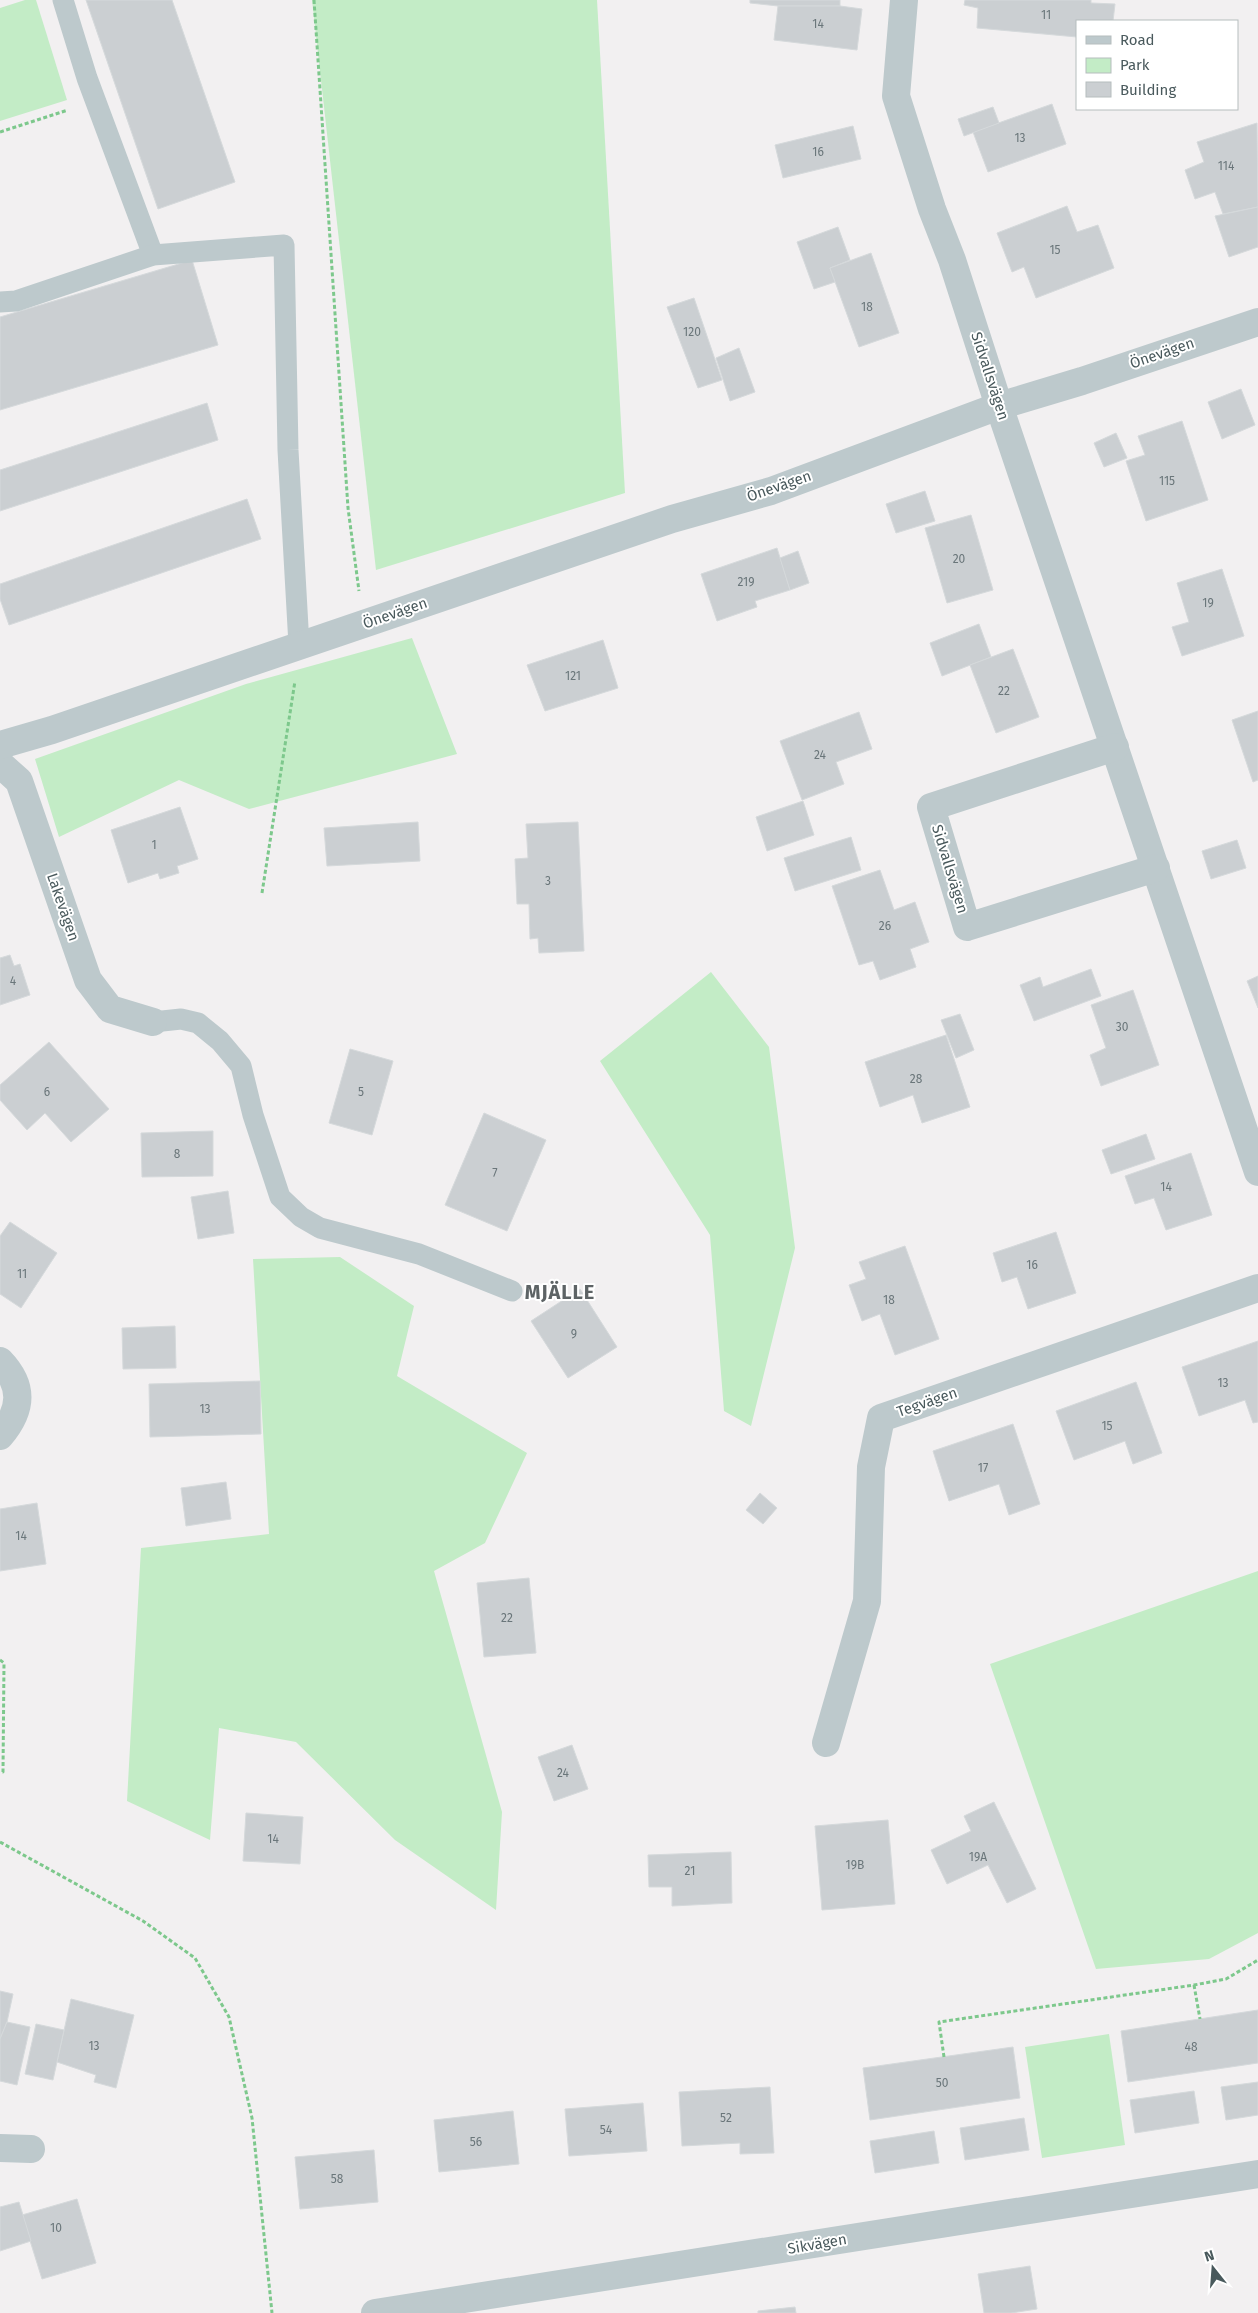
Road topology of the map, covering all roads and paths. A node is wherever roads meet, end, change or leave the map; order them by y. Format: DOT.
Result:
graph roads {
  1 [pos="63,0"];
  2 [pos="314,0"];
  3 [pos="904,0"];
  4 [pos="95,101"];
  5 [pos="0,132"];
  6 [pos="153,255"];
  7 [pos="0,302"];
  8 [pos="1258,322"];
  9 [pos="999,406"];
  10 [pos="364,624"];
  11 [pos="299,646"];
  12 [pos="0,746"];
  13 [pos="1115,748"];
  14 [pos="0,764"];
  15 [pos="1156,868"];
  16 [pos="262,893"];
  17 [pos="153,1022"];
  18 [pos="1258,1172"];
  19 [pos="1258,1288"];
  20 [pos="512,1291"];
  21 [pos="0,1361"];
  22 [pos="0,1436"];
  23 [pos="0,1660"];
  24 [pos="826,1743"];
  25 [pos="0,1772"];
  26 [pos="0,1842"];
  27 [pos="1258,1960"];
  28 [pos="1194,1985"];
  29 [pos="1200,2019"];
  30 [pos="944,2057"];
  31 [pos="0,2148"];
  32 [pos="31,2149"];
  33 [pos="1258,2174"];
  34 [pos="272,2313"];
  35 [pos="375,2313"];
  1 -- 4 [label="lane"];
  2 -- 10 [label="path"];
  3 -- 9 [label="street, Sidvallsvägen"];
  4 -- 5 [label="path"];
  4 -- 6 [label="lane"];
  6 -- 7 [label="lane"];
  6 -- 11 [label="lane"];
  8 -- 9 [label="street, Önevägen"];
  9 -- 10 [label="street, Önevägen"];
  9 -- 13 [label="street, Sidvallsvägen"];
  10 -- 11 [label="street, Önevägen"];
  11 -- 12 [label="street, Önevägen"];
  11 -- 16 [label="path"];
  13 -- 15 [label="street, Sidvallsvägen"];
  13 -- 15 [label="street, Sidvallsvägen"];
  14 -- 17 [label="street, Lakevägen"];
  15 -- 18 [label="street, Sidvallsvägen"];
  17 -- 20 [label="lane"];
  19 -- 24 [label="street, Tegvägen"];
  21 -- 22 [label="street"];
  23 -- 25 [label="path"];
  26 -- 34 [label="path"];
  27 -- 28 [label="path"];
  28 -- 29 [label="path"];
  28 -- 30 [label="path"];
  31 -- 32 [label="street"];
  33 -- 35 [label="street, Sikvägen"];
}
